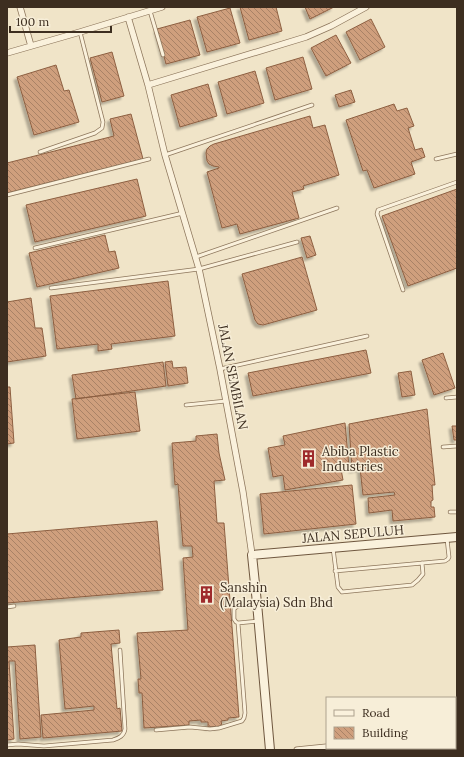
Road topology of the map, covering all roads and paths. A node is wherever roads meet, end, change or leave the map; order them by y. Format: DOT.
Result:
graph roads {
  1 [pos="20,7"];
  2 [pos="162,7"];
  3 [pos="366,7"];
  4 [pos="147,10"];
  5 [pos="128,17"];
  6 [pos="80,32"];
  7 [pos="31,46"];
  8 [pos="7,53"];
  9 [pos="163,55"];
  10 [pos="148,85"];
  11 [pos="312,105"];
  12 [pos="40,152"];
  13 [pos="457,154"];
  14 [pos="166,155"];
  15 [pos="149,159"];
  16 [pos="436,160"];
  17 [pos="457,182"];
  18 [pos="7,195"];
  19 [pos="337,208"];
  20 [pos="183,213"];
  21 [pos="296,242"];
  22 [pos="35,248"];
  23 [pos="196,257"];
  24 [pos="199,269"];
  25 [pos="52,288"];
  26 [pos="403,290"];
  27 [pos="367,336"];
  28 [pos="220,369"];
  29 [pos="457,397"];
  30 [pos="446,398"];
  31 [pos="226,401"];
  32 [pos="186,405"];
  33 [pos="457,446"];
  34 [pos="443,447"];
  35 [pos="450,512"];
  36 [pos="457,512"];
  37 [pos="457,537"];
  38 [pos="447,538"];
  39 [pos="333,548"];
  40 [pos="252,555"];
  41 [pos="422,563"];
  42 [pos="335,571"];
  43 [pos="257,603"];
  44 [pos="14,606"];
  45 [pos="7,607"];
  46 [pos="259,622"];
  47 [pos="238,623"];
  48 [pos="120,650"];
  49 [pos="156,730"];
  50 [pos="7,745"];
  51 [pos="326,748"];
  52 [pos="270,750"];
  53 [pos="297,750"];
  1 -- 7 [label="street"];
  2 -- 4 [label="street"];
  3 -- 10 [label="street"];
  4 -- 5 [label="street"];
  4 -- 9 [label="lane"];
  5 -- 6 [label="street"];
  5 -- 10 [label="street, JALAN SEMBILAN"];
  6 -- 7 [label="street"];
  6 -- 12 [label="lane"];
  7 -- 8 [label="street"];
  10 -- 14 [label="street, JALAN SEMBILAN"];
  11 -- 14 [label="lane"];
  13 -- 16 [label="lane"];
  14 -- 20 [label="street, JALAN SEMBILAN"];
  15 -- 18 [label="lane"];
  17 -- 26 [label="lane"];
  19 -- 23 [label="lane"];
  20 -- 22 [label="lane"];
  20 -- 23 [label="street, JALAN SEMBILAN"];
  21 -- 24 [label="lane"];
  23 -- 24 [label="street, JALAN SEMBILAN"];
  24 -- 25 [label="lane"];
  24 -- 28 [label="street, JALAN SEMBILAN"];
  27 -- 28 [label="lane"];
  28 -- 31 [label="street, JALAN SEMBILAN"];
  29 -- 30 [label="lane"];
  31 -- 32 [label="lane"];
  31 -- 40 [label="street, JALAN SEMBILAN"];
  33 -- 34 [label="lane"];
  35 -- 36 [label="lane"];
  37 -- 38 [label="main road, JALAN SEPULUH"];
  38 -- 39 [label="main road, JALAN SEPULUH"];
  38 -- 41 [label="lane"];
  39 -- 40 [label="main road, JALAN SEPULUH"];
  39 -- 42 [label="lane"];
  40 -- 43 [label="main road, JALAN SEMBILAN"];
  41 -- 42 [label="lane"];
  41 -- 42 [label="lane"];
  43 -- 46 [label="main road, JALAN SEMBILAN"];
  43 -- 47 [label="lane"];
  44 -- 45 [label="lane"];
  46 -- 47 [label="lane"];
  46 -- 52 [label="main road, JALAN SEMBILAN"];
  47 -- 49 [label="lane"];
  48 -- 50 [label="lane"];
  51 -- 53 [label="street"];
}
